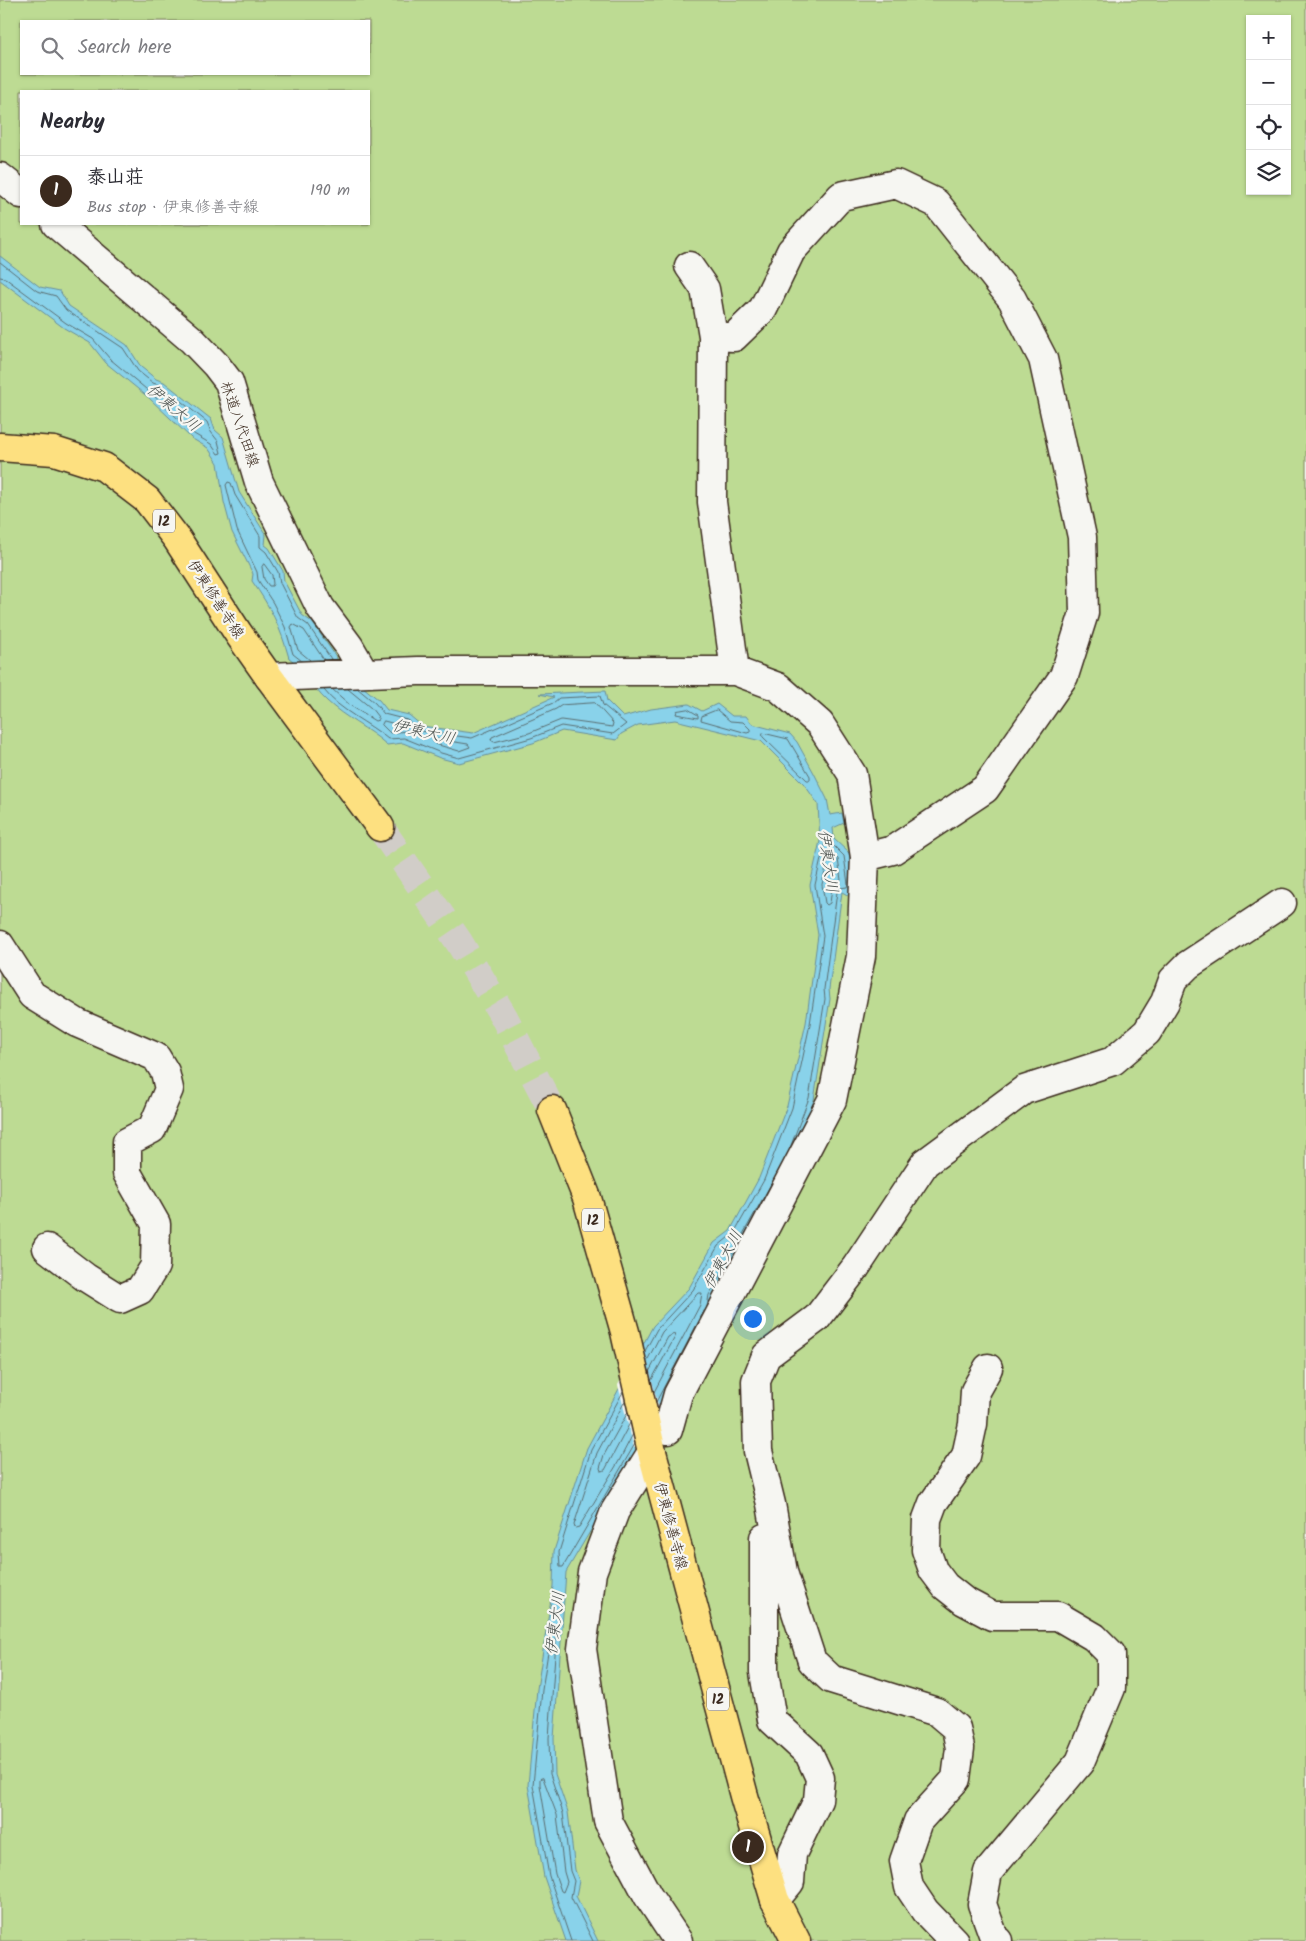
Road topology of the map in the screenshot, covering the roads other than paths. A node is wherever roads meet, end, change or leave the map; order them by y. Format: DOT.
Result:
graph roads {
  1 [pos="0,177"];
  2 [pos="20,193"];
  3 [pos="57,225"];
  4 [pos="689,266"];
  5 [pos="713,336"];
  6 [pos="0,447"];
  7 [pos="735,671"];
  8 [pos="364,672"];
  9 [pos="269,677"];
  10 [pos="380,827"];
  11 [pos="865,857"];
  12 [pos="1282,903"];
  13 [pos="0,945"];
  14 [pos="552,1110"];
  15 [pos="47,1248"];
  16 [pos="988,1368"];
  17 [pos="657,1428"];
  18 [pos="652,1452"];
  19 [pos="771,1504"];
  20 [pos="775,1900"];
  21 [pos="678,1941"];
  22 [pos="796,1941"];
  23 [pos="954,1941"];
  24 [pos="998,1941"];
  1 -- 2 [label="street"];
  3 -- 8 [label="street, 林道八代田線"];
  4 -- 5 [label="street"];
  5 -- 7 [label="street"];
  5 -- 11 [label="street"];
  6 -- 9 [label="main road, 伊東修善寺線 / 12"];
  7 -- 8 [label="street"];
  7 -- 11 [label="street"];
  8 -- 9 [label="street"];
  9 -- 10 [label="main road, 伊東修善寺線 / 12"];
  11 -- 17 [label="street"];
  12 -- 19 [label="street"];
  13 -- 15 [label="street"];
  14 -- 17 [label="main road, 伊東修善寺線 / 12"];
  16 -- 24 [label="street"];
  17 -- 18 [label="main road, 伊東修善寺線 / 12"];
  18 -- 20 [label="main road, 伊東修善寺線 / 12"];
  18 -- 21 [label="street"];
  19 -- 20 [label="street"];
  19 -- 23 [label="street"];
  20 -- 22 [label="main road, 伊東修善寺線 / 12"];
}
